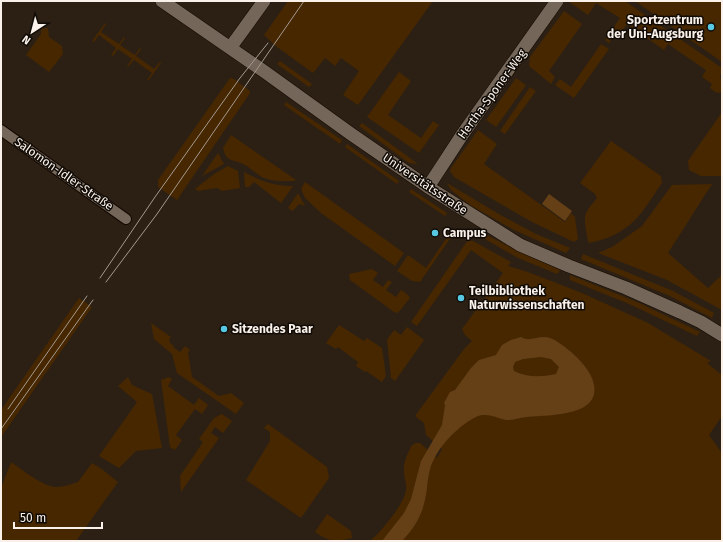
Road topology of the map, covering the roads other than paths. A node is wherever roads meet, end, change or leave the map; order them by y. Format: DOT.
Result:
graph roads {
  1 [pos="162,1"];
  2 [pos="264,1"];
  3 [pos="557,1"];
  4 [pos="230,48"];
  5 [pos="1,130"];
  6 [pos="428,187"];
  7 [pos="126,218"];
  8 [pos="722,335"];
  1 -- 4 [label="street"];
  2 -- 4 [label="street"];
  3 -- 6 [label="street, Hertha-Sponer-Weg"];
  4 -- 6 [label="street, Universitätsstraße"];
  5 -- 7 [label="street, Salomon-Idler-Straße"];
  6 -- 8 [label="street, Universitätsstraße"];
}
